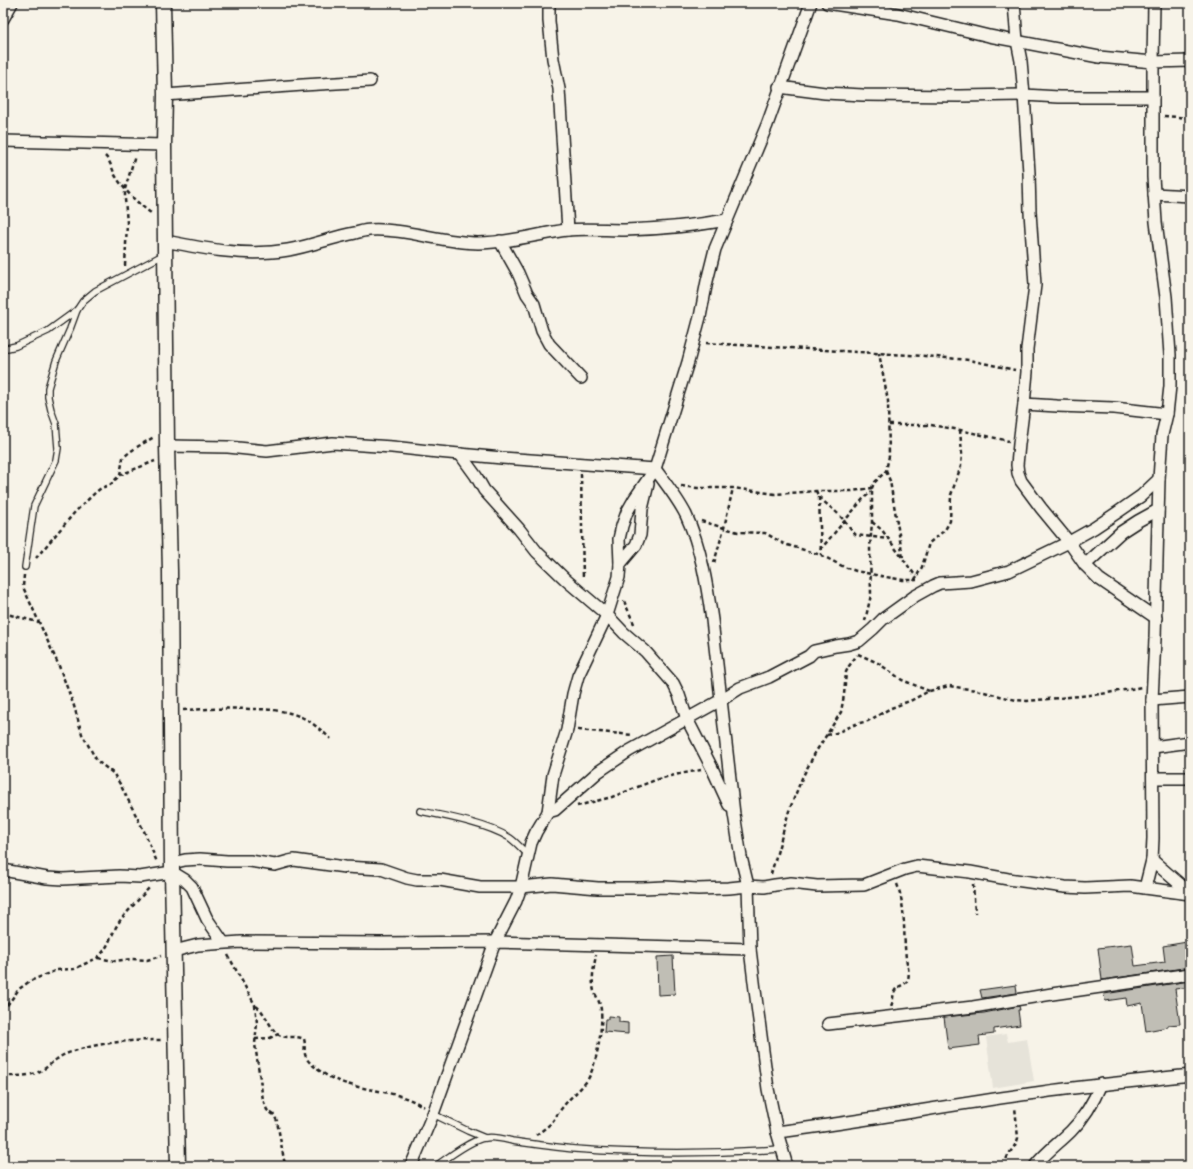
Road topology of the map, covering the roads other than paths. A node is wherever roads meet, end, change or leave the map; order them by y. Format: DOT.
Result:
graph roads {
  1 [pos="12,3"];
  2 [pos="163,3"];
  3 [pos="549,3"];
  4 [pos="811,3"];
  5 [pos="828,3"];
  6 [pos="1014,3"];
  7 [pos="1154,3"];
  8 [pos="3,19"];
  9 [pos="1017,41"];
  10 [pos="1190,61"];
  11 [pos="1153,62"];
  12 [pos="370,81"];
  13 [pos="779,87"];
  14 [pos="165,95"];
  15 [pos="1024,95"];
  16 [pos="1153,97"];
  17 [pos="3,141"];
  18 [pos="164,145"];
  19 [pos="1154,194"];
  20 [pos="1190,196"];
  21 [pos="727,220"];
  22 [pos="568,230"];
  23 [pos="500,242"];
  24 [pos="165,248"];
  25 [pos="77,310"];
  26 [pos="3,349"];
  27 [pos="582,378"];
  28 [pos="1024,404"];
  29 [pos="1167,414"];
  30 [pos="167,452"];
  31 [pos="460,454"];
  32 [pos="655,469"];
  33 [pos="649,479"];
  34 [pos="1159,479"];
  35 [pos="1158,510"];
  36 [pos="1069,542"];
  37 [pos="620,564"];
  38 [pos="1085,565"];
  39 [pos="25,566"];
  40 [pos="607,615"];
  41 [pos="1156,618"];
  42 [pos="1190,697"];
  43 [pos="721,700"];
  44 [pos="1152,700"];
  45 [pos="687,719"];
  46 [pos="1190,742"];
  47 [pos="1153,747"];
  48 [pos="1153,778"];
  49 [pos="1190,778"];
  50 [pos="420,811"];
  51 [pos="552,811"];
  52 [pos="734,814"];
  53 [pos="528,856"];
  54 [pos="1152,860"];
  55 [pos="3,870"];
  56 [pos="168,870"];
  57 [pos="748,886"];
  58 [pos="521,887"];
  59 [pos="1145,888"];
  60 [pos="1190,893"];
  61 [pos="223,942"];
  62 [pos="495,942"];
  63 [pos="750,949"];
  64 [pos="174,951"];
  65 [pos="1190,974"];
  66 [pos="828,1024"];
  67 [pos="1190,1075"];
  68 [pos="1101,1084"];
  69 [pos="433,1114"];
  70 [pos="777,1132"];
  71 [pos="485,1138"];
  72 [pos="781,1149"];
  73 [pos="178,1166"];
  74 [pos="411,1166"];
  75 [pos="436,1166"];
  76 [pos="787,1166"];
  77 [pos="1035,1166"];
  1 -- 8 [label="street"];
  2 -- 14 [label="street"];
  3 -- 22 [label="street"];
  4 -- 13 [label="street"];
  5 -- 9 [label="street"];
  6 -- 9 [label="street"];
  7 -- 11 [label="street"];
  9 -- 11 [label="street"];
  9 -- 15 [label="street"];
  10 -- 11 [label="street"];
  11 -- 16 [label="street"];
  12 -- 14 [label="street"];
  13 -- 15 [label="street"];
  13 -- 21 [label="street"];
  14 -- 18 [label="street"];
  15 -- 16 [label="street"];
  15 -- 28 [label="street"];
  16 -- 19 [label="street"];
  17 -- 18 [label="street"];
  18 -- 24 [label="street"];
  19 -- 20 [label="street"];
  19 -- 29 [label="street"];
  21 -- 22 [label="street"];
  21 -- 32 [label="street"];
  22 -- 23 [label="street"];
  23 -- 24 [label="street"];
  23 -- 27 [label="street"];
  24 -- 25 [label="lane"];
  24 -- 30 [label="street"];
  25 -- 26 [label="lane"];
  25 -- 39 [label="lane"];
  28 -- 29 [label="street"];
  28 -- 36 [label="street"];
  29 -- 34 [label="street"];
  30 -- 31 [label="street"];
  30 -- 56 [label="street"];
  31 -- 32 [label="street"];
  31 -- 40 [label="street"];
  32 -- 33 [label="street"];
  32 -- 43 [label="street"];
  33 -- 37 [label="street"];
  33 -- 37 [label="street"];
  34 -- 35 [label="street"];
  34 -- 36 [label="street"];
  35 -- 38 [label="street"];
  35 -- 41 [label="street"];
  36 -- 38 [label="street"];
  36 -- 43 [label="street"];
  37 -- 40 [label="street"];
  38 -- 41 [label="street"];
  40 -- 45 [label="street"];
  40 -- 51 [label="street"];
  41 -- 44 [label="street"];
  42 -- 44 [label="street"];
  43 -- 45 [label="street"];
  43 -- 52 [label="street"];
  44 -- 47 [label="street"];
  45 -- 51 [label="street"];
  45 -- 52 [label="street"];
  46 -- 47 [label="street"];
  47 -- 48 [label="street"];
  48 -- 49 [label="street"];
  48 -- 54 [label="street"];
  50 -- 53 [label="lane"];
  51 -- 53 [label="street"];
  52 -- 57 [label="street"];
  53 -- 58 [label="street"];
  54 -- 59 [label="street"];
  54 -- 60 [label="street"];
  55 -- 56 [label="street"];
  56 -- 58 [label="street"];
  56 -- 61 [label="street"];
  56 -- 64 [label="street"];
  57 -- 58 [label="street"];
  57 -- 59 [label="street"];
  57 -- 63 [label="street"];
  58 -- 62 [label="street"];
  59 -- 60 [label="street"];
  61 -- 62 [label="street"];
  61 -- 64 [label="street"];
  62 -- 63 [label="street"];
  62 -- 69 [label="street"];
  63 -- 70 [label="street"];
  64 -- 73 [label="street"];
  65 -- 66 [label="street"];
  67 -- 68 [label="street"];
  68 -- 70 [label="street"];
  68 -- 77 [label="street"];
  69 -- 71 [label="lane"];
  69 -- 74 [label="street"];
  70 -- 72 [label="street"];
  71 -- 72 [label="lane"];
  71 -- 75 [label="lane"];
  72 -- 76 [label="street"];
}
